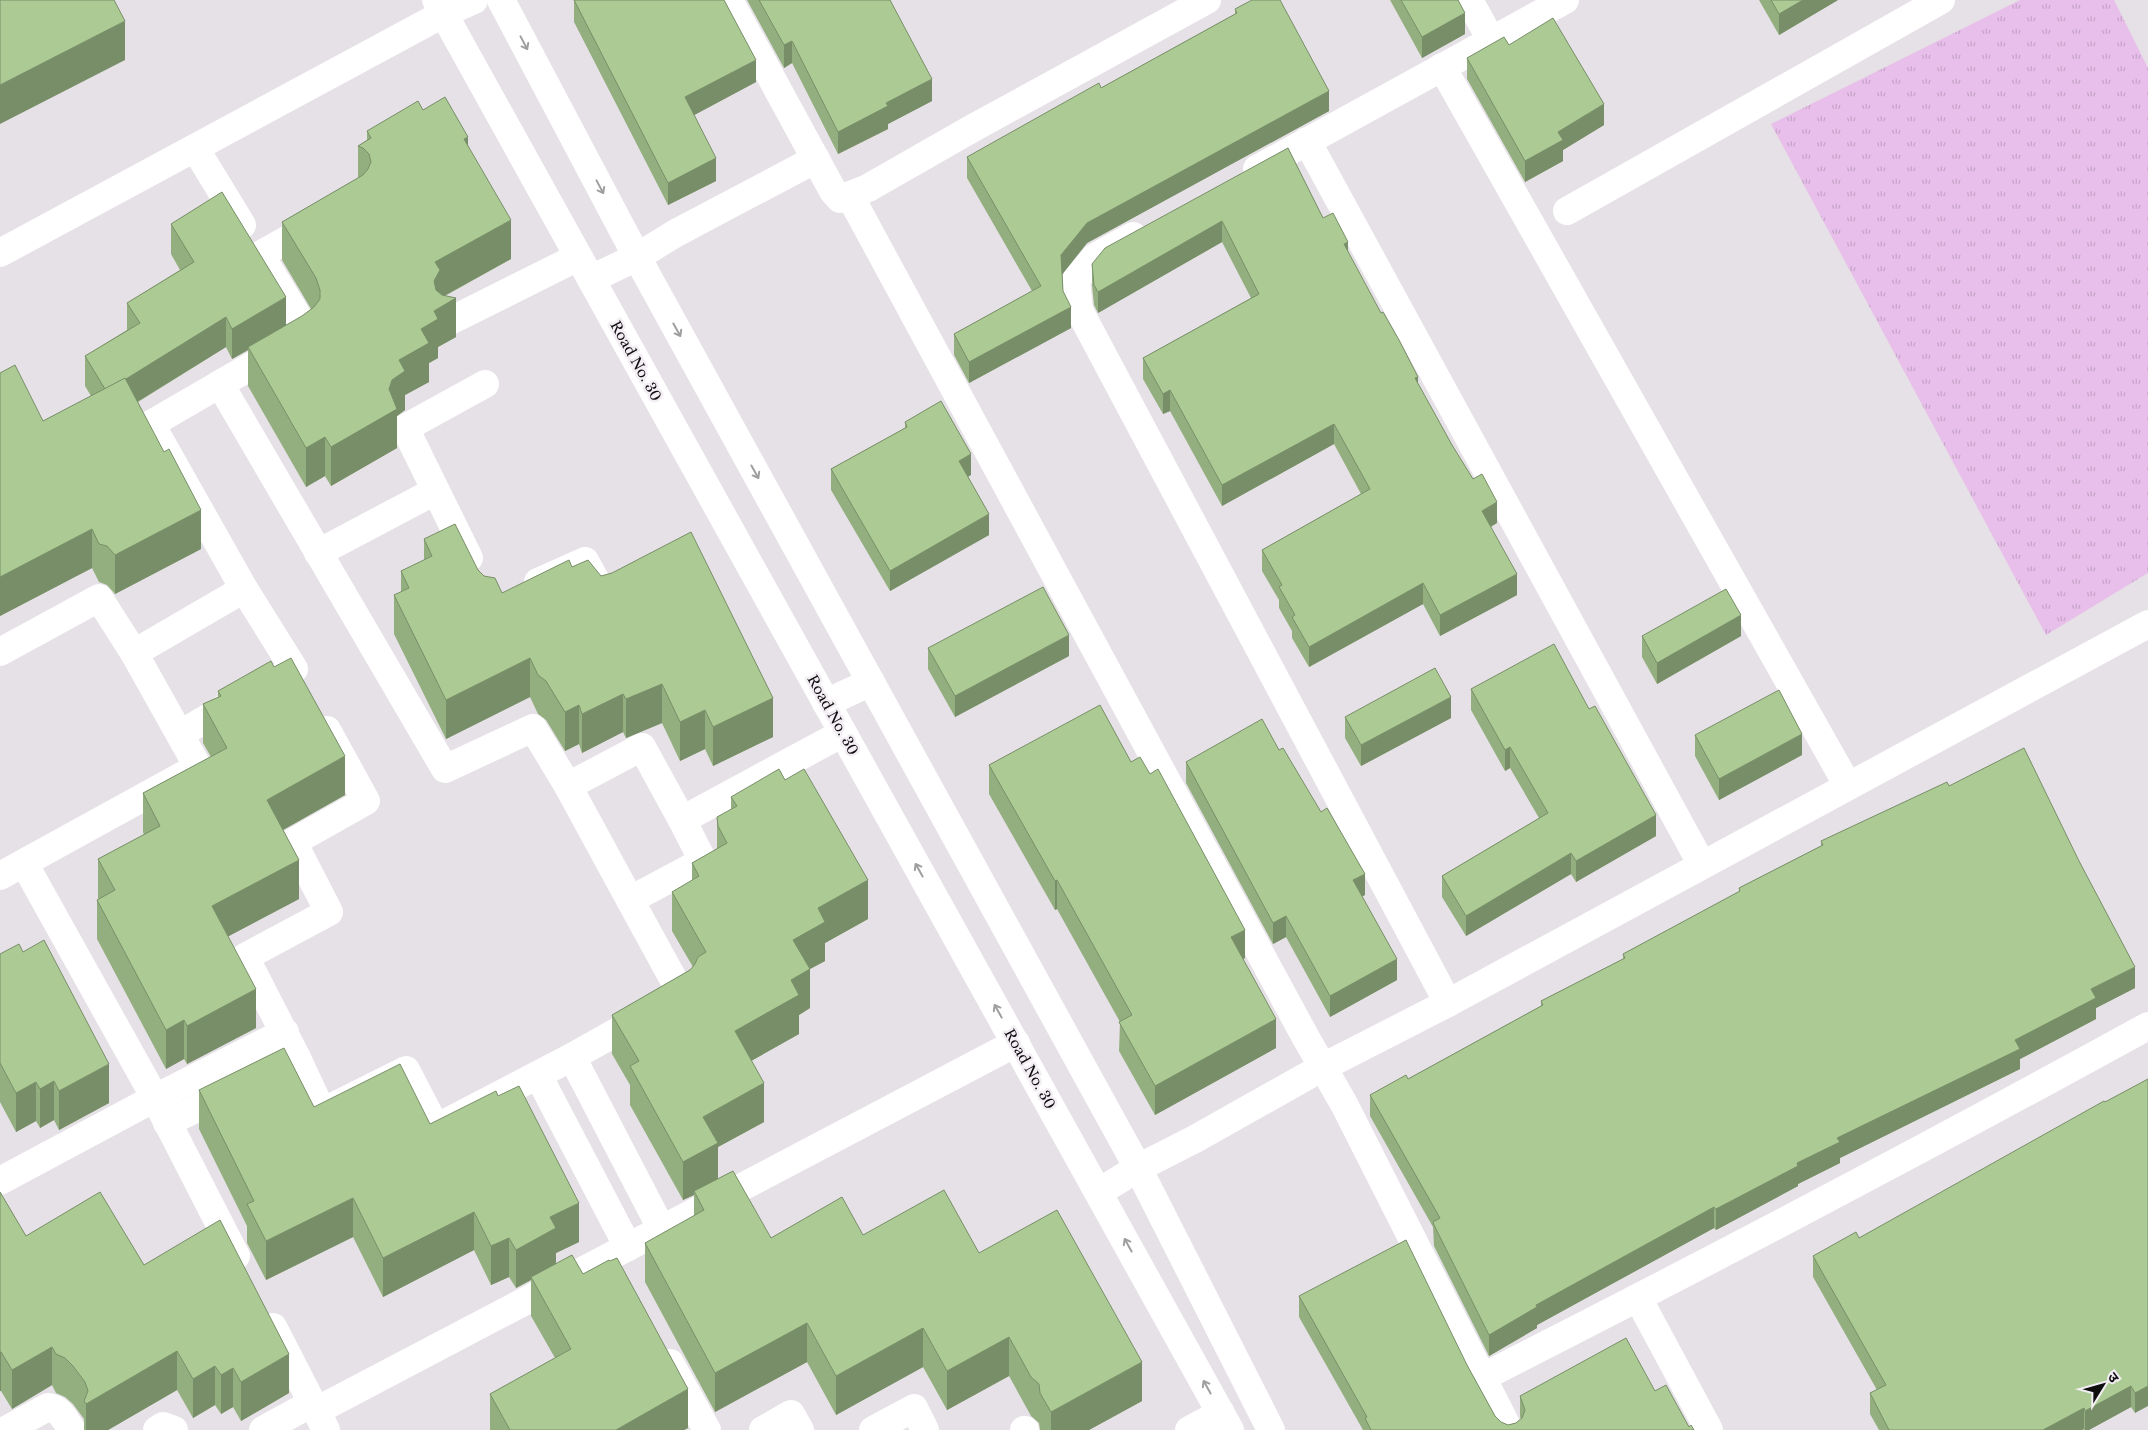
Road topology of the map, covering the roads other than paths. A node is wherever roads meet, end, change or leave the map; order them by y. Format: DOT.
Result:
graph roads {
  1 [pos="474,0"];
  2 [pos="501,0"];
  3 [pos="729,0"];
  4 [pos="1206,0"];
  5 [pos="1469,0"];
  6 [pos="1565,0"];
  7 [pos="1941,0"];
  8 [pos="440,7"];
  9 [pos="1491,40"];
  10 [pos="1442,67"];
  11 [pos="1307,141"];
  12 [pos="195,148"];
  13 [pos="816,159"];
  14 [pos="1231,183"];
  15 [pos="850,196"];
  16 [pos="338,210"];
  17 [pos="1567,211"];
  18 [pos="1155,224"];
  19 [pos="0,253"];
  20 [pos="260,256"];
  21 [pos="637,257"];
  22 [pos="584,268"];
  23 [pos="450,321"];
  24 [pos="220,384"];
  25 [pos="485,384"];
  26 [pos="435,490"];
  27 [pos="318,553"];
  28 [pos="479,576"];
  29 [pos="631,585"];
  30 [pos="244,589"];
  31 [pos="517,591"];
  32 [pos="2148,624"];
  33 [pos="0,652"];
  34 [pos="134,653"];
  35 [pos="294,669"];
  36 [pos="871,682"];
  37 [pos="826,704"];
  38 [pos="843,733"];
  39 [pos="180,734"];
  40 [pos="568,786"];
  41 [pos="1848,786"];
  42 [pos="682,820"];
  43 [pos="24,863"];
  44 [pos="1702,865"];
  45 [pos="0,876"];
  46 [pos="630,900"];
  47 [pos="1448,1003"];
  48 [pos="2148,1026"];
  49 [pos="285,1032"];
  50 [pos="1016,1043"];
  51 [pos="572,1057"];
  52 [pos="298,1058"];
  53 [pos="1323,1067"];
  54 [pos="538,1075"];
  55 [pos="155,1098"];
  56 [pos="167,1123"];
  57 [pos="1138,1168"];
  58 [pos="0,1180"];
  59 [pos="1098,1192"];
  60 [pos="662,1230"];
  61 [pos="621,1259"];
  62 [pos="249,1280"];
  63 [pos="1638,1298"];
  64 [pos="262,1307"];
  65 [pos="660,1343"];
  66 [pos="1481,1378"];
  67 [pos="318,1415"];
  68 [pos="1226,1422"];
  69 [pos="6,1430"];
  70 [pos="72,1430"];
  71 [pos="157,1430"];
  72 [pos="174,1430"];
  73 [pos="263,1430"];
  74 [pos="707,1430"];
  75 [pos="763,1430"];
  76 [pos="800,1430"];
  77 [pos="873,1430"];
  78 [pos="925,1430"];
  79 [pos="1188,1430"];
  80 [pos="1271,1430"];
  81 [pos="1509,1430"];
  82 [pos="1709,1430"];
  1 -- 8 [label="street"];
  2 -- 21 [label="street, one-way"];
  3 -- 13 [label="street"];
  4 -- 15 [label="street"];
  5 -- 9 [label="street"];
  6 -- 9 [label="street"];
  7 -- 17 [label="street"];
  8 -- 12 [label="street"];
  8 -- 22 [label="street, Road No. 30"];
  9 -- 10 [label="street"];
  10 -- 11 [label="street"];
  10 -- 41 [label="street"];
  11 -- 14 [label="street"];
  11 -- 44 [label="street"];
  12 -- 19 [label="street"];
  12 -- 20 [label="street"];
  13 -- 15 [label="street"];
  13 -- 21 [label="street"];
  15 -- 53 [label="street"];
  16 -- 20 [label="street"];
  18 -- 47 [label="street"];
  20 -- 24 [label="street"];
  21 -- 22 [label="street"];
  21 -- 36 [label="street, one-way"];
  22 -- 23 [label="street"];
  22 -- 37 [label="street, Road No. 30"];
  24 -- 27 [label="street"];
  24 -- 30 [label="street"];
  25 -- 26 [label="street"];
  26 -- 27 [label="street"];
  26 -- 28 [label="street"];
  27 -- 40 [label="street"];
  29 -- 31 [label="street"];
  30 -- 34 [label="street"];
  30 -- 35 [label="street"];
  32 -- 41 [label="street"];
  33 -- 34 [label="street"];
  34 -- 39 [label="street"];
  35 -- 39 [label="street"];
  35 -- 49 [label="street"];
  36 -- 37 [label="street"];
  36 -- 57 [label="street"];
  37 -- 38 [label="street, Road No. 30"];
  38 -- 42 [label="street"];
  50 -- 38 [label="street, Road No. 30, one-way"];
  39 -- 43 [label="street"];
  40 -- 42 [label="street"];
  40 -- 46 [label="street"];
  41 -- 44 [label="street"];
  42 -- 46 [label="street"];
  43 -- 45 [label="street"];
  43 -- 55 [label="street"];
  44 -- 47 [label="street"];
  46 -- 51 [label="street"];
  47 -- 53 [label="street"];
  48 -- 63 [label="street"];
  49 -- 52 [label="street"];
  49 -- 55 [label="street"];
  50 -- 59 [label="street, Road No. 30"];
  50 -- 60 [label="street"];
  51 -- 54 [label="street"];
  51 -- 60 [label="street"];
  52 -- 54 [label="street"];
  52 -- 56 [label="street"];
  53 -- 57 [label="street"];
  53 -- 66 [label="street"];
  54 -- 61 [label="street"];
  55 -- 56 [label="street"];
  55 -- 58 [label="street"];
  56 -- 62 [label="street"];
  57 -- 59 [label="street"];
  57 -- 80 [label="street"];
  68 -- 59 [label="street, Road No. 30, one-way"];
  60 -- 61 [label="street"];
  61 -- 67 [label="street"];
  63 -- 66 [label="street"];
  63 -- 82 [label="street"];
  64 -- 67 [label="street"];
  65 -- 74 [label="street"];
  66 -- 81 [label="street"];
  67 -- 73 [label="street"];
  68 -- 79 [label="street"];
  69 -- 70 [label="street"];
  71 -- 72 [label="street"];
  75 -- 76 [label="street"];
  77 -- 78 [label="street"];
}
